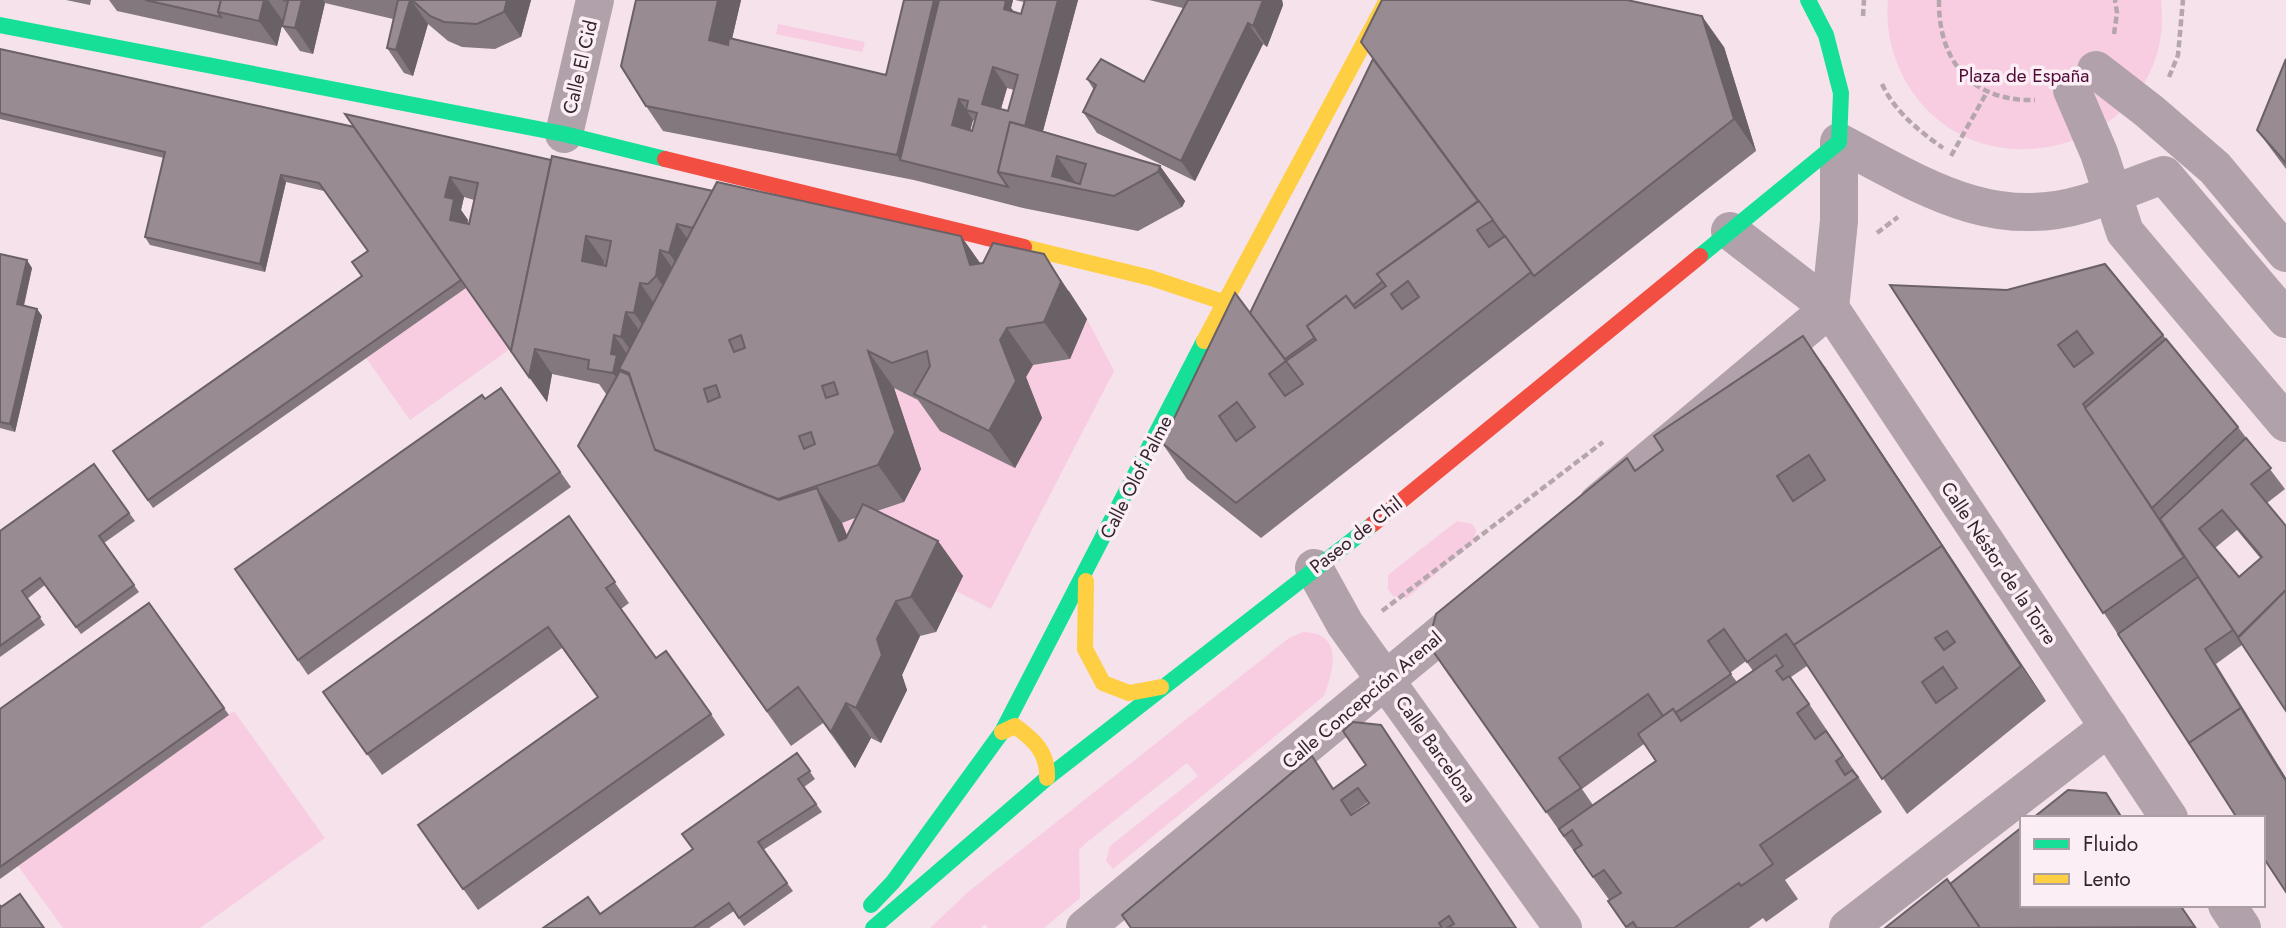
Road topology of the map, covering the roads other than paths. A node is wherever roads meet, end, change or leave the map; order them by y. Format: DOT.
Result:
graph roads {
  1 [pos="595,0"];
  2 [pos="1387,0"];
  3 [pos="1790,0"];
  4 [pos="1808,0"];
  5 [pos="0,25"];
  6 [pos="1826,35"];
  7 [pos="564,134"];
  8 [pos="1839,142"];
  9 [pos="2111,193"];
  10 [pos="1730,231"];
  11 [pos="2283,245"];
  12 [pos="1223,302"];
  13 [pos="1830,308"];
  14 [pos="2286,319"];
  15 [pos="2286,423"];
  16 [pos="1569,527"];
  17 [pos="1314,568"];
  18 [pos="1086,576"];
  19 [pos="1494,590"];
  20 [pos="1387,680"];
  21 [pos="1161,687"];
  22 [pos="2109,727"];
  23 [pos="1002,732"];
  24 [pos="1047,778"];
  25 [pos="2168,816"];
  26 [pos="2228,907"];
  27 [pos="855,920"];
  28 [pos="1086,927"];
  29 [pos="873,928"];
  30 [pos="1563,928"];
  31 [pos="1849,928"];
  32 [pos="2242,928"];
  1 -- 7 [label="street, Calle El Cid"];
  2 -- 12 [label="street, Calle Olof Palme"];
  3 -- 6 [label="street"];
  4 -- 6 [label="street"];
  5 -- 7 [label="street"];
  6 -- 8 [label="street"];
  7 -- 12 [label="street"];
  8 -- 9 [label="street"];
  8 -- 10 [label="street, Paseo de Chil"];
  8 -- 13 [label="street"];
  9 -- 11 [label="street"];
  9 -- 14 [label="street"];
  9 -- 15 [label="street"];
  10 -- 13 [label="street, Calle Néstor de la Torre"];
  10 -- 17 [label="street, Paseo de Chil"];
  12 -- 18 [label="street, Calle Olof Palme"];
  13 -- 16 [label="street"];
  13 -- 22 [label="street, Calle Néstor de la Torre"];
  17 -- 20 [label="street, Calle Barcelona"];
  17 -- 21 [label="street, Paseo de Chil"];
  18 -- 21 [label="street"];
  18 -- 23 [label="street, Calle Olof Palme"];
  19 -- 20 [label="street, Calle Concepción Arenal"];
  20 -- 28 [label="street, Calle Concepción Arenal"];
  20 -- 30 [label="street, Calle Barcelona"];
  21 -- 24 [label="street, Paseo de Chil"];
  22 -- 25 [label="street, Calle Néstor de la Torre"];
  22 -- 31 [label="street"];
  23 -- 24 [label="street"];
  23 -- 27 [label="street, Calle Olof Palme"];
  24 -- 29 [label="street, Paseo de Chil"];
  26 -- 32 [label="street"];
}
